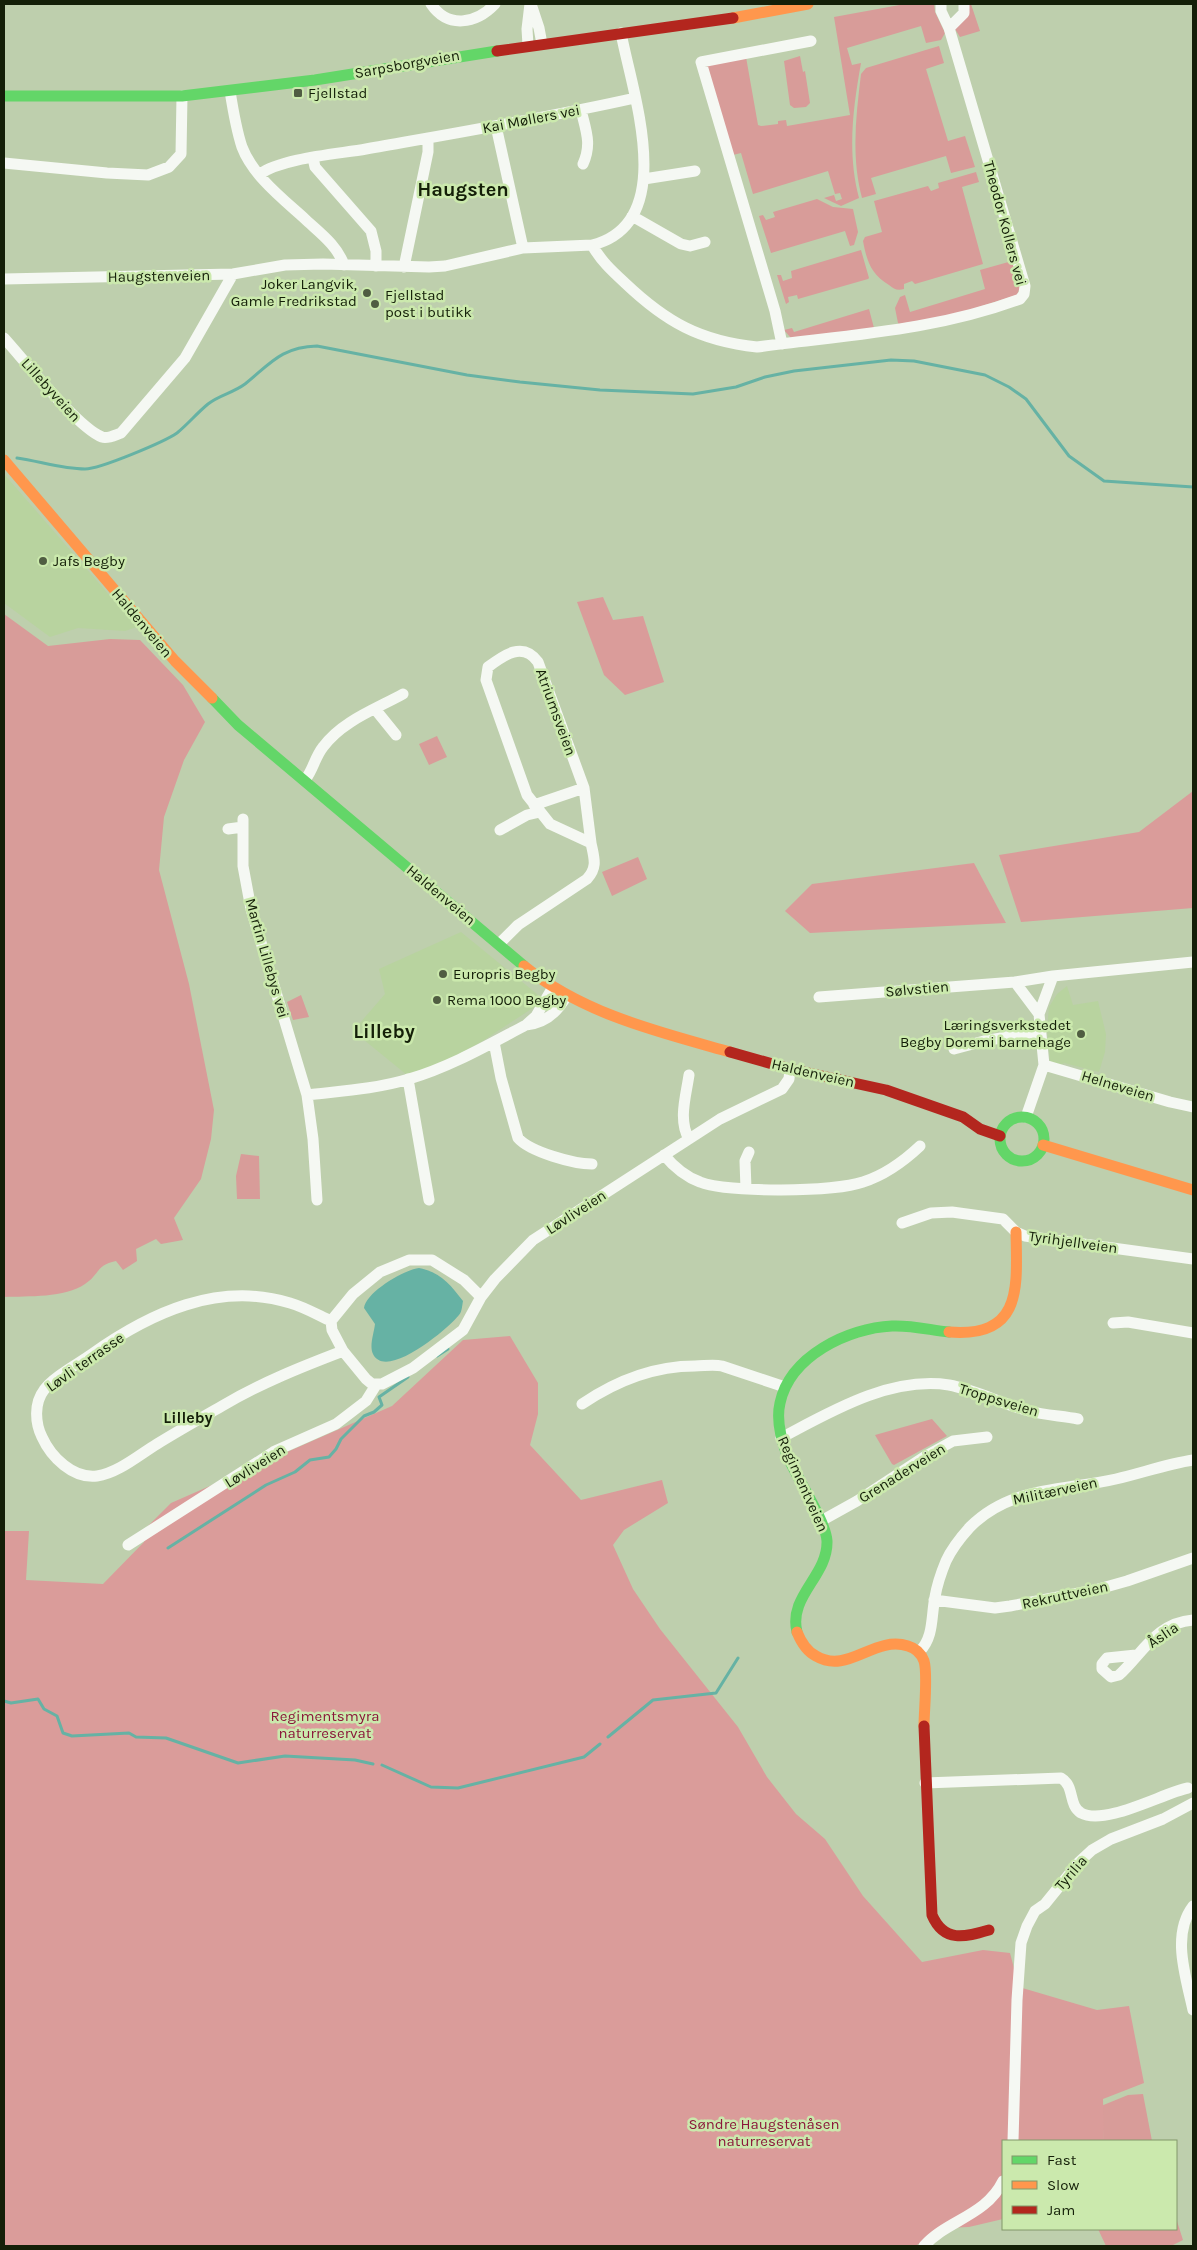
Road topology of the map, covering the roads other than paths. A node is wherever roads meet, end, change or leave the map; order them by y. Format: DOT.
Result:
graph roads {
  1 [pos="431,4"];
  2 [pos="495,4"];
  3 [pos="530,4"];
  4 [pos="808,4"];
  5 [pos="941,4"];
  6 [pos="964,4"];
  7 [pos="949,28"];
  8 [pos="621,33"];
  9 [pos="810,41"];
  10 [pos="542,44"];
  11 [pos="528,45"];
  12 [pos="230,91"];
  13 [pos="4,96"];
  14 [pos="182,96"];
  15 [pos="635,98"];
  16 [pos="581,110"];
  17 [pos="496,126"];
  18 [pos="428,138"];
  19 [pos="313,158"];
  20 [pos="4,163"];
  21 [pos="583,164"];
  22 [pos="695,170"];
  23 [pos="260,174"];
  24 [pos="644,179"];
  25 [pos="632,216"];
  26 [pos="705,242"];
  27 [pos="592,246"];
  28 [pos="524,248"];
  29 [pos="344,265"];
  30 [pos="376,266"];
  31 [pos="404,267"];
  32 [pos="233,274"];
  33 [pos="4,279"];
  34 [pos="4,338"];
  35 [pos="782,344"];
  36 [pos="4,460"];
  37 [pos="403,694"];
  38 [pos="375,709"];
  39 [pos="396,735"];
  40 [pos="304,780"];
  41 [pos="584,788"];
  42 [pos="537,809"];
  43 [pos="228,829"];
  44 [pos="500,830"];
  45 [pos="591,843"];
  46 [pos="499,944"];
  47 [pos="1193,962"];
  48 [pos="1053,976"];
  49 [pos="1015,982"];
  50 [pos="553,987"];
  51 [pos="567,996"];
  52 [pos="819,997"];
  53 [pos="1039,1014"];
  54 [pos="526,1025"];
  55 [pos="1040,1031"];
  56 [pos="494,1042"];
  57 [pos="954,1049"];
  58 [pos="1044,1065"];
  59 [pos="790,1069"];
  60 [pos="689,1075"];
  61 [pos="408,1080"];
  62 [pos="307,1095"];
  63 [pos="1193,1106"];
  64 [pos="1026,1117"];
  65 [pos="1000,1136"];
  66 [pos="688,1139"];
  67 [pos="920,1146"];
  68 [pos="1043,1146"];
  69 [pos="749,1152"];
  70 [pos="664,1155"];
  71 [pos="592,1164"];
  72 [pos="746,1189"];
  73 [pos="1193,1190"];
  74 [pos="317,1200"];
  75 [pos="429,1200"];
  76 [pos="902,1223"];
  77 [pos="1016,1232"];
  78 [pos="1193,1259"];
  79 [pos="481,1297"];
  80 [pos="332,1321"];
  81 [pos="1113,1323"];
  82 [pos="1193,1333"];
  83 [pos="343,1351"];
  84 [pos="376,1385"];
  85 [pos="785,1387"];
  86 [pos="582,1404"];
  87 [pos="1078,1419"];
  88 [pos="780,1438"];
  89 [pos="987,1438"];
  90 [pos="1193,1460"];
  91 [pos="821,1521"];
  92 [pos="128,1545"];
  93 [pos="1193,1558"];
  94 [pos="934,1600"];
  95 [pos="1193,1620"];
  96 [pos="920,1651"];
  97 [pos="1136,1655"];
  98 [pos="925,1783"];
  99 [pos="1188,1788"];
  100 [pos="1193,1803"];
  101 [pos="1193,1906"];
  102 [pos="989,1930"];
  103 [pos="1193,2010"];
  104 [pos="1013,2140"];
  105 [pos="1002,2183"];
  106 [pos="924,2246"];
  1 -- 2 [label="street"];
  3 -- 10 [label="street"];
  3 -- 11 [label="street"];
  4 -- 8 [label="main road, Sarpsborgveien"];
  5 -- 7 [label="street, Theodor Kollers vei"];
  6 -- 7 [label="street"];
  7 -- 35 [label="street, Theodor Kollers vei"];
  8 -- 10 [label="main road, Sarpsborgveien"];
  8 -- 15 [label="street"];
  9 -- 35 [label="street"];
  10 -- 11 [label="main road, Sarpsborgveien"];
  11 -- 12 [label="main road, Sarpsborgveien"];
  12 -- 14 [label="main road, Sarpsborgveien"];
  12 -- 23 [label="street"];
  13 -- 14 [label="main road, Sarpsborgveien"];
  14 -- 20 [label="street"];
  15 -- 16 [label="street, Kai Møllers vei"];
  15 -- 24 [label="street"];
  16 -- 17 [label="street, Kai Møllers vei"];
  16 -- 21 [label="street"];
  17 -- 18 [label="street, Kai Møllers vei"];
  17 -- 28 [label="street"];
  18 -- 19 [label="street, Kai Møllers vei"];
  18 -- 31 [label="street"];
  19 -- 23 [label="street, Kai Møllers vei"];
  19 -- 30 [label="street"];
  22 -- 24 [label="street"];
  23 -- 29 [label="street"];
  24 -- 25 [label="street"];
  25 -- 26 [label="street"];
  25 -- 27 [label="street"];
  27 -- 28 [label="street, Haugstenveien"];
  27 -- 35 [label="street, Theodor Kollers vei"];
  28 -- 31 [label="street, Haugstenveien"];
  29 -- 30 [label="street, Haugstenveien"];
  29 -- 32 [label="street, Haugstenveien"];
  30 -- 31 [label="street, Haugstenveien"];
  32 -- 33 [label="street, Haugstenveien"];
  32 -- 34 [label="street, Lillebyveien"];
  36 -- 40 [label="main road, Haldenveien"];
  37 -- 38 [label="street"];
  38 -- 39 [label="street"];
  38 -- 40 [label="street"];
  40 -- 46 [label="main road, Haldenveien"];
  41 -- 42 [label="street"];
  41 -- 42 [label="street, Atriumsveien"];
  41 -- 45 [label="street, Atriumsveien"];
  42 -- 44 [label="street"];
  42 -- 45 [label="street, Atriumsveien"];
  43 -- 62 [label="street, Martin Lillebys vei"];
  45 -- 46 [label="street, Atriumsveien"];
  46 -- 50 [label="main road, Haldenveien"];
  47 -- 48 [label="street, Sølvstien"];
  48 -- 49 [label="street, Sølvstien"];
  48 -- 53 [label="street"];
  49 -- 52 [label="street, Sølvstien"];
  49 -- 53 [label="street"];
  50 -- 51 [label="main road, Haldenveien"];
  50 -- 54 [label="street"];
  51 -- 54 [label="street"];
  51 -- 59 [label="main road, Haldenveien"];
  53 -- 55 [label="street"];
  54 -- 56 [label="street"];
  55 -- 57 [label="street"];
  55 -- 58 [label="street"];
  56 -- 61 [label="street"];
  56 -- 71 [label="street"];
  58 -- 63 [label="street, Helneveien"];
  58 -- 64 [label="street"];
  59 -- 65 [label="main road, Haldenveien"];
  59 -- 66 [label="street, Løvliveien"];
  60 -- 66 [label="street"];
  61 -- 62 [label="street"];
  61 -- 75 [label="street"];
  62 -- 74 [label="street, Martin Lillebys vei"];
  64 -- 65 [label="main road"];
  64 -- 68 [label="main road"];
  65 -- 68 [label="main road"];
  66 -- 70 [label="street, Løvliveien"];
  67 -- 72 [label="street"];
  68 -- 73 [label="main road"];
  69 -- 72 [label="street"];
  70 -- 72 [label="street"];
  70 -- 79 [label="street, Løvliveien"];
  76 -- 77 [label="street, Tyrihjellveien"];
  77 -- 78 [label="street, Tyrihjellveien"];
  77 -- 85 [label="main road, Regimentveien"];
  79 -- 80 [label="street"];
  79 -- 84 [label="street, Løvliveien"];
  80 -- 83 [label="street"];
  80 -- 83 [label="street, Løvli terrasse"];
  81 -- 82 [label="street"];
  83 -- 84 [label="street"];
  84 -- 92 [label="street, Løvliveien"];
  85 -- 86 [label="street"];
  85 -- 88 [label="main road, Regimentveien"];
  87 -- 88 [label="street, Troppsveien"];
  88 -- 91 [label="main road, Regimentveien"];
  89 -- 91 [label="street, Grenaderveien"];
  90 -- 94 [label="street, Militærveien"];
  91 -- 96 [label="main road, Regimentveien"];
  93 -- 94 [label="street, Rekruttveien"];
  94 -- 96 [label="street, Militærveien"];
  95 -- 97 [label="street, Åslia"];
  96 -- 98 [label="main road"];
  98 -- 99 [label="street"];
  98 -- 102 [label="main road"];
  100 -- 104 [label="street, Tyrilia"];
  101 -- 103 [label="street"];
  105 -- 106 [label="street"];
}
